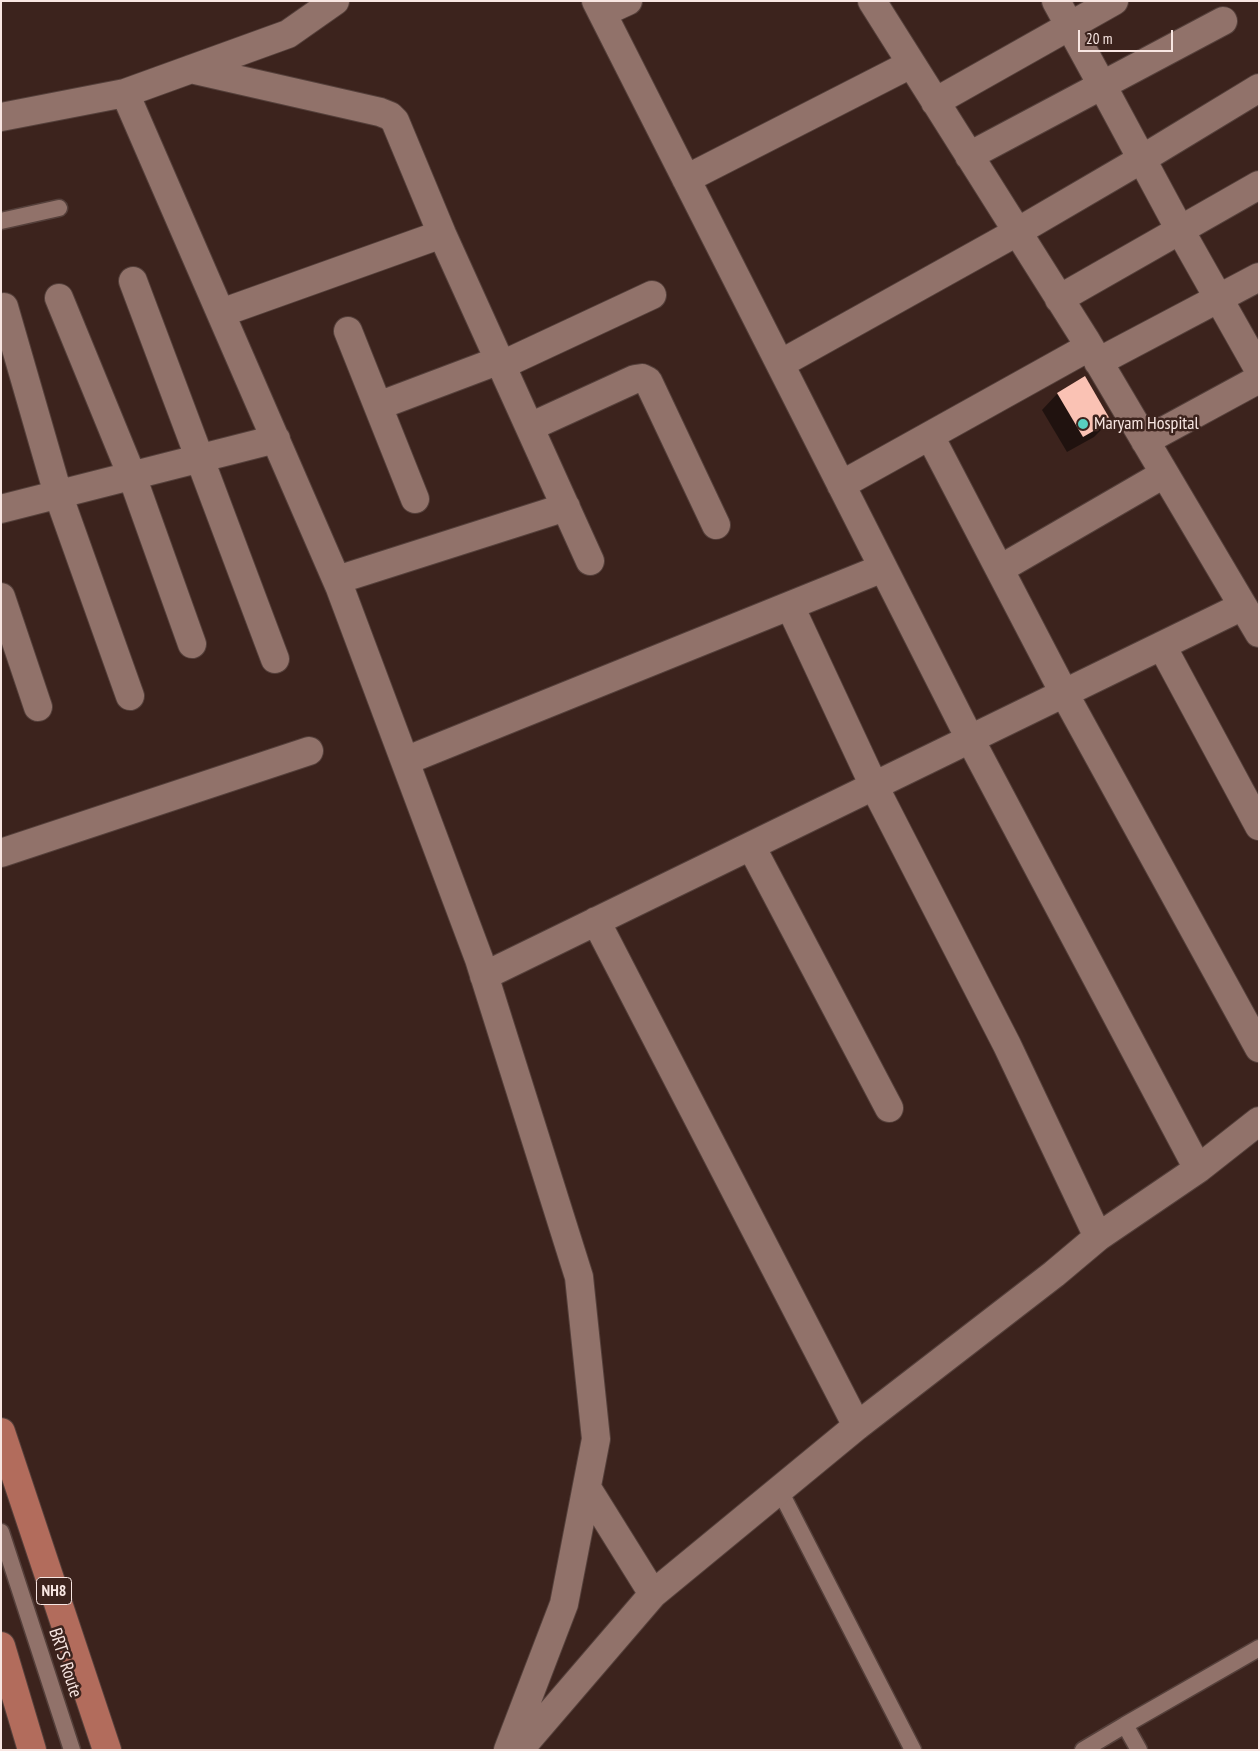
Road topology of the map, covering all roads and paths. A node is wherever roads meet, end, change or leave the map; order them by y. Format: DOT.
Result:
graph roads {
  1 [pos="335,1"];
  2 [pos="628,1"];
  3 [pos="872,1"];
  4 [pos="1056,1"];
  5 [pos="1114,1"];
  6 [pos="599,7"];
  7 [pos="1223,21"];
  8 [pos="1070,26"];
  9 [pos="911,64"];
  10 [pos="191,69"];
  11 [pos="1102,85"];
  12 [pos="1259,88"];
  13 [pos="125,93"];
  14 [pos="935,102"];
  15 [pos="1,116"];
  16 [pos="969,156"];
  17 [pos="1142,159"];
  18 [pos="686,179"];
  19 [pos="1259,185"];
  20 [pos="59,208"];
  21 [pos="1,221"];
  22 [pos="1180,230"];
  23 [pos="1017,232"];
  24 [pos="442,234"];
  25 [pos="1259,277"];
  26 [pos="133,281"];
  27 [pos="652,295"];
  28 [pos="59,298"];
  29 [pos="1218,298"];
  30 [pos="1059,299"];
  31 [pos="4,307"];
  32 [pos="220,313"];
  33 [pos="348,331"];
  34 [pos="1094,354"];
  35 [pos="501,363"];
  36 [pos="780,364"];
  37 [pos="1259,370"];
  38 [pos="1259,379"];
  39 [pos="378,406"];
  40 [pos="530,428"];
  41 [pos="930,436"];
  42 [pos="276,439"];
  43 [pos="1145,441"];
  44 [pos="200,459"];
  45 [pos="1164,474"];
  46 [pos="132,476"];
  47 [pos="841,485"];
  48 [pos="58,494"];
  49 [pos="415,500"];
  50 [pos="566,507"];
  51 [pos="1,509"];
  52 [pos="716,525"];
  53 [pos="590,561"];
  54 [pos="883,568"];
  55 [pos="1000,569"];
  56 [pos="337,580"];
  57 [pos="1,597"];
  58 [pos="790,606"];
  59 [pos="1243,606"];
  60 [pos="1259,633"];
  61 [pos="192,644"];
  62 [pos="1162,646"];
  63 [pos="275,658"];
  64 [pos="1064,693"];
  65 [pos="130,696"];
  66 [pos="38,707"];
  67 [pos="970,739"];
  68 [pos="309,751"];
  69 [pos="405,761"];
  70 [pos="874,786"];
  71 [pos="1259,826"];
  72 [pos="751,846"];
  73 [pos="1,853"];
  74 [pos="596,921"];
  75 [pos="484,976"];
  76 [pos="1259,1048"];
  77 [pos="889,1108"];
  78 [pos="1259,1121"];
  79 [pos="1198,1169"];
  80 [pos="1098,1237"];
  81 [pos="857,1426"];
  82 [pos="1,1432"];
  83 [pos="587,1488"];
  84 [pos="779,1489"];
  85 [pos="1,1532"];
  86 [pos="653,1594"];
  87 [pos="1,1646"];
  88 [pos="1259,1648"];
  89 [pos="1126,1725"];
  90 [pos="32,1750"];
  91 [pos="72,1750"];
  92 [pos="107,1750"];
  93 [pos="508,1750"];
  94 [pos="519,1750"];
  95 [pos="913,1750"];
  96 [pos="1083,1750"];
  97 [pos="1139,1750"];
  1 -- 10 [label="street"];
  2 -- 6 [label="street"];
  3 -- 9 [label="street"];
  4 -- 8 [label="street"];
  5 -- 8 [label="street"];
  6 -- 18 [label="street"];
  7 -- 11 [label="street"];
  8 -- 11 [label="street"];
  8 -- 14 [label="street"];
  9 -- 14 [label="street"];
  9 -- 18 [label="street"];
  10 -- 13 [label="street"];
  10 -- 24 [label="street"];
  11 -- 16 [label="street"];
  11 -- 17 [label="street"];
  12 -- 17 [label="street"];
  13 -- 15 [label="street"];
  13 -- 32 [label="street"];
  14 -- 16 [label="street"];
  16 -- 23 [label="street"];
  17 -- 22 [label="street"];
  17 -- 23 [label="street"];
  18 -- 36 [label="street"];
  19 -- 22 [label="street"];
  20 -- 21 [label="lane"];
  22 -- 29 [label="street"];
  22 -- 30 [label="street"];
  23 -- 30 [label="street"];
  23 -- 36 [label="street"];
  24 -- 32 [label="street"];
  24 -- 35 [label="street"];
  25 -- 29 [label="street"];
  26 -- 44 [label="street"];
  27 -- 35 [label="street"];
  28 -- 46 [label="street"];
  29 -- 34 [label="street"];
  29 -- 37 [label="street"];
  30 -- 34 [label="street"];
  31 -- 48 [label="street"];
  32 -- 42 [label="street"];
  33 -- 39 [label="street"];
  34 -- 41 [label="street"];
  34 -- 43 [label="street"];
  35 -- 39 [label="street"];
  35 -- 40 [label="street"];
  36 -- 47 [label="street"];
  38 -- 43 [label="street"];
  39 -- 49 [label="street"];
  40 -- 50 [label="street"];
  40 -- 52 [label="street"];
  41 -- 47 [label="street"];
  41 -- 55 [label="street"];
  42 -- 44 [label="street"];
  42 -- 56 [label="street"];
  43 -- 45 [label="street"];
  44 -- 46 [label="street"];
  44 -- 63 [label="street"];
  45 -- 55 [label="street"];
  45 -- 59 [label="street"];
  46 -- 48 [label="street"];
  46 -- 61 [label="street"];
  47 -- 54 [label="street"];
  48 -- 51 [label="street"];
  48 -- 65 [label="street"];
  50 -- 53 [label="street"];
  50 -- 56 [label="street"];
  54 -- 58 [label="street"];
  54 -- 67 [label="street"];
  55 -- 64 [label="street"];
  56 -- 69 [label="street"];
  57 -- 66 [label="street"];
  58 -- 69 [label="street"];
  58 -- 70 [label="street"];
  59 -- 60 [label="street"];
  59 -- 62 [label="street"];
  62 -- 64 [label="street"];
  62 -- 71 [label="street"];
  64 -- 67 [label="street"];
  64 -- 76 [label="street"];
  67 -- 70 [label="street"];
  67 -- 79 [label="street"];
  68 -- 73 [label="street"];
  69 -- 75 [label="street"];
  70 -- 72 [label="street"];
  70 -- 80 [label="street"];
  72 -- 74 [label="street"];
  72 -- 77 [label="street"];
  74 -- 75 [label="street"];
  74 -- 81 [label="street"];
  75 -- 83 [label="street"];
  78 -- 79 [label="street"];
  79 -- 80 [label="street"];
  80 -- 81 [label="street"];
  81 -- 84 [label="street"];
  82 -- 92 [label="main road, NH8"];
  83 -- 86 [label="street"];
  83 -- 93 [label="street"];
  84 -- 86 [label="street"];
  84 -- 95 [label="lane"];
  85 -- 91 [label="lane, BRTS Route"];
  86 -- 94 [label="street"];
  87 -- 90 [label="main road"];
  88 -- 89 [label="lane"];
  89 -- 96 [label="lane"];
  89 -- 97 [label="lane"];
}
